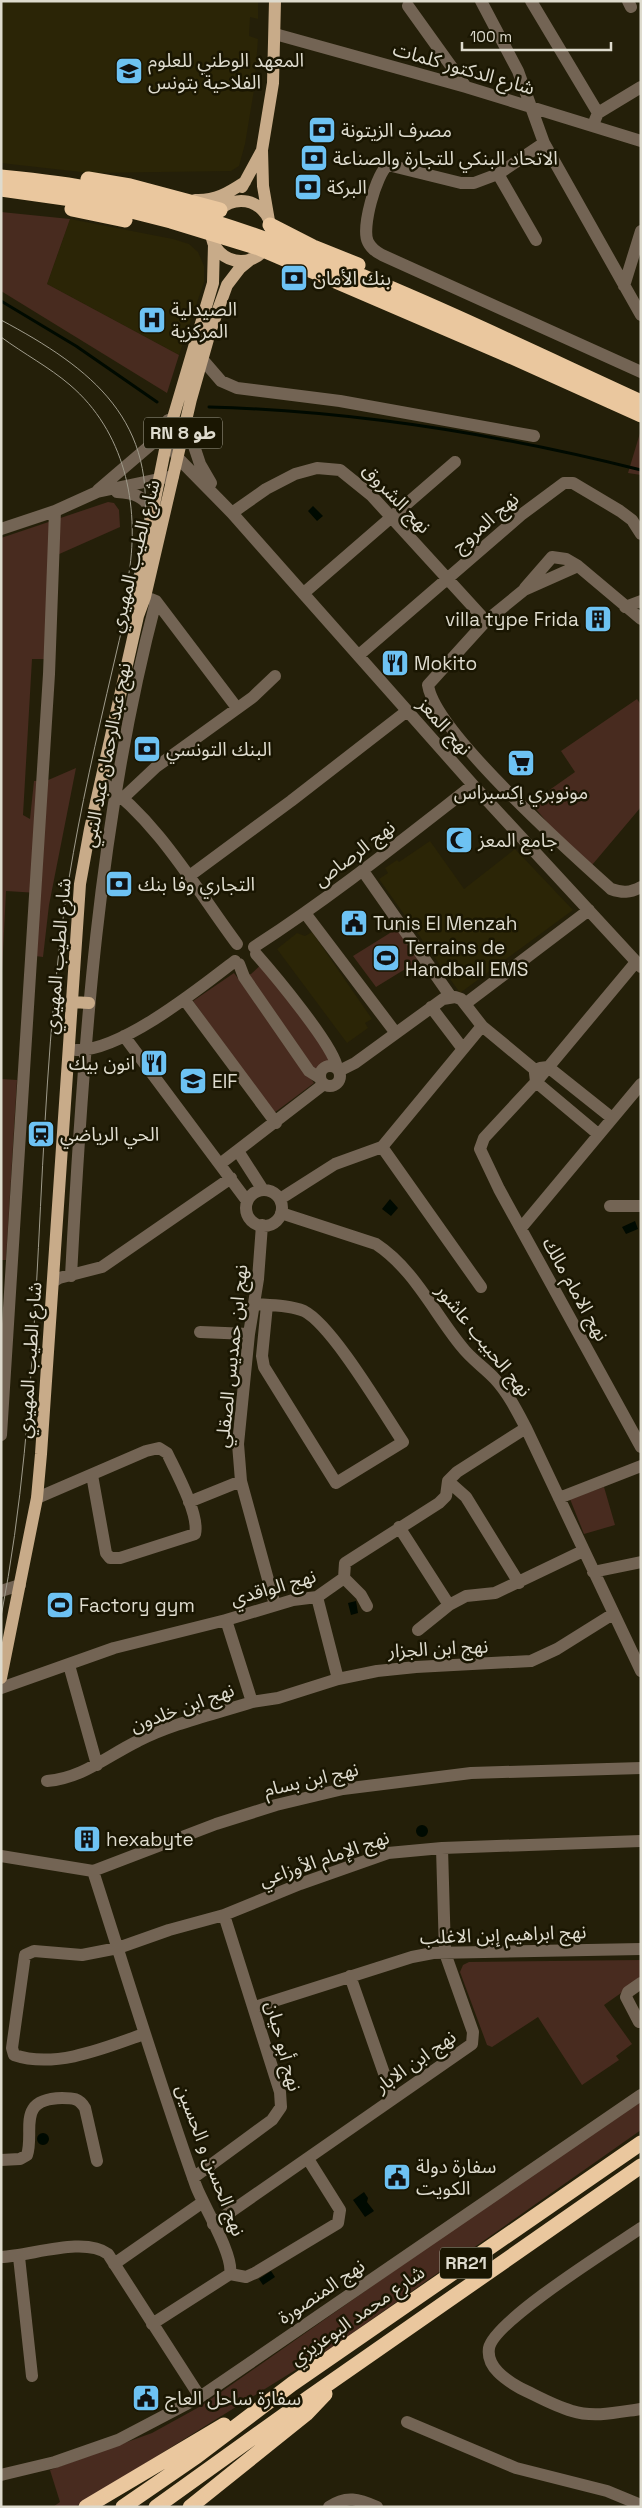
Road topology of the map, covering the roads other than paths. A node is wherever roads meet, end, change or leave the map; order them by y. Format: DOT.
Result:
graph roads {
  1 [pos="275,1"];
  2 [pos="482,1"];
  3 [pos="534,2"];
  4 [pos="408,6"];
  5 [pos="275,34"];
  6 [pos="466,87"];
  7 [pos="641,87"];
  8 [pos="530,106"];
  9 [pos="596,119"];
  10 [pos="641,141"];
  11 [pos="544,143"];
  12 [pos="262,150"];
  13 [pos="1,166"];
  14 [pos="498,174"];
  15 [pos="1,177"];
  16 [pos="245,182"];
  17 [pos="1,189"];
  18 [pos="171,198"];
  19 [pos="1,199"];
  20 [pos="224,207"];
  21 [pos="270,223"];
  22 [pos="641,230"];
  23 [pos="536,240"];
  24 [pos="213,242"];
  25 [pos="252,259"];
  26 [pos="624,286"];
  27 [pos="641,315"];
  28 [pos="504,346"];
  29 [pos="202,359"];
  30 [pos="641,372"];
  31 [pos="181,390"];
  32 [pos="639,395"];
  33 [pos="641,416"];
  34 [pos="186,422"];
  35 [pos="641,422"];
  36 [pos="168,434"];
  37 [pos="534,436"];
  38 [pos="177,457"];
  39 [pos="455,462"];
  40 [pos="173,476"];
  41 [pos="159,480"];
  42 [pos="93,493"];
  43 [pos="229,509"];
  44 [pos="55,511"];
  45 [pos="152,511"];
  46 [pos="392,518"];
  47 [pos="1,529"];
  48 [pos="641,534"];
  49 [pos="578,566"];
  50 [pos="447,580"];
  51 [pos="524,590"];
  52 [pos="305,592"];
  53 [pos="146,597"];
  54 [pos="641,600"];
  55 [pos="625,607"];
  56 [pos="641,619"];
  57 [pos="486,620"];
  58 [pos="359,654"];
  59 [pos="275,676"];
  60 [pos="237,708"];
  61 [pos="406,711"];
  62 [pos="101,781"];
  63 [pos="473,785"];
  64 [pos="508,791"];
  65 [pos="119,795"];
  66 [pos="492,805"];
  67 [pos="522,805"];
  68 [pos="505,819"];
  69 [pos="363,871"];
  70 [pos="188,877"];
  71 [pos="641,887"];
  72 [pos="589,910"];
  73 [pos="305,913"];
  74 [pos="237,944"];
  75 [pos="255,950"];
  76 [pos="237,962"];
  77 [pos="638,964"];
  78 [pos="451,997"];
  79 [pos="184,999"];
  80 [pos="72,1002"];
  81 [pos="89,1003"];
  82 [pos="465,1004"];
  83 [pos="431,1007"];
  84 [pos="482,1026"];
  85 [pos="395,1032"];
  86 [pos="124,1036"];
  87 [pos="463,1048"];
  88 [pos="68,1050"];
  89 [pos="84,1050"];
  90 [pos="548,1067"];
  91 [pos="534,1068"];
  92 [pos="338,1069"];
  93 [pos="322,1081"];
  94 [pos="536,1082"];
  95 [pos="641,1084"];
  96 [pos="612,1118"];
  97 [pos="276,1123"];
  98 [pos="598,1134"];
  99 [pos="382,1147"];
  100 [pos="238,1151"];
  101 [pos="220,1164"];
  102 [pos="231,1178"];
  103 [pos="263,1190"];
  104 [pos="280,1199"];
  105 [pos="247,1201"];
  106 [pos="610,1206"];
  107 [pos="641,1206"];
  108 [pos="281,1213"];
  109 [pos="262,1225"];
  110 [pos="521,1228"];
  111 [pos="72,1276"];
  112 [pos="54,1281"];
  113 [pos="480,1287"];
  114 [pos="261,1304"];
  115 [pos="200,1332"];
  116 [pos="249,1334"];
  117 [pos="526,1428"];
  118 [pos="1,1436"];
  119 [pos="641,1447"];
  120 [pos="641,1466"];
  121 [pos="92,1476"];
  122 [pos="242,1481"];
  123 [pos="448,1481"];
  124 [pos="37,1498"];
  125 [pos="559,1498"];
  126 [pos="189,1502"];
  127 [pos="399,1527"];
  128 [pos="583,1551"];
  129 [pos="641,1562"];
  130 [pos="593,1572"];
  131 [pos="344,1578"];
  132 [pos="519,1583"];
  133 [pos="20,1585"];
  134 [pos="1,1591"];
  135 [pos="317,1597"];
  136 [pos="449,1605"];
  137 [pos="275,1606"];
  138 [pos="367,1606"];
  139 [pos="613,1614"];
  140 [pos="226,1620"];
  141 [pos="418,1630"];
  142 [pos="638,1657"];
  143 [pos="69,1665"];
  144 [pos="641,1671"];
  145 [pos="1,1678"];
  146 [pos="338,1679"];
  147 [pos="1,1688"];
  148 [pos="252,1702"];
  149 [pos="97,1765"];
  150 [pos="641,1768"];
  151 [pos="47,1781"];
  152 [pos="641,1841"];
  153 [pos="442,1848"];
  154 [pos="1,1856"];
  155 [pos="93,1871"];
  156 [pos="224,1915"];
  157 [pos="118,1948"];
  158 [pos="641,1949"];
  159 [pos="445,1953"];
  160 [pos="350,1976"];
  161 [pos="641,1983"];
  162 [pos="255,2007"];
  163 [pos="639,2022"];
  164 [pos="144,2034"];
  165 [pos="641,2095"];
  166 [pos="393,2099"];
  167 [pos="641,2143"];
  168 [pos="308,2159"];
  169 [pos="1,2160"];
  170 [pos="97,2161"];
  171 [pos="641,2166"];
  172 [pos="193,2178"];
  173 [pos="203,2202"];
  174 [pos="213,2224"];
  175 [pos="641,2228"];
  176 [pos="1,2257"];
  177 [pos="19,2257"];
  178 [pos="114,2264"];
  179 [pos="230,2274"];
  180 [pos="152,2324"];
  181 [pos="32,2376"];
  182 [pos="334,2381"];
  183 [pos="292,2384"];
  184 [pos="200,2397"];
  185 [pos="641,2409"];
  186 [pos="407,2422"];
  187 [pos="1,2475"];
  188 [pos="358,2503"];
  189 [pos="637,2503"];
  190 [pos="86,2507"];
  191 [pos="123,2507"];
  192 [pos="156,2507"];
  193 [pos="190,2507"];
  194 [pos="329,2507"];
  195 [pos="377,2507"];
  1 -- 5 [label="main road"];
  2 -- 8 [label="street"];
  3 -- 9 [label="street"];
  4 -- 6 [label="street"];
  5 -- 6 [label="street, شارع الدكتور كلمات"];
  5 -- 12 [label="main road"];
  6 -- 8 [label="street, شارع الدكتور كلمات"];
  7 -- 9 [label="street"];
  8 -- 9 [label="street, شارع الدكتور كلمات"];
  8 -- 11 [label="street"];
  9 -- 10 [label="street, شارع الدكتور كلمات"];
  11 -- 14 [label="street"];
  11 -- 26 [label="street"];
  12 -- 16 [label="main road"];
  12 -- 21 [label="main road"];
  13 -- 18 [label="highway"];
  14 -- 23 [label="street"];
  14 -- 30 [label="street"];
  15 -- 28 [label="highway"];
  16 -- 18 [label="main road"];
  16 -- 20 [label="main road"];
  17 -- 28 [label="highway"];
  18 -- 20 [label="highway"];
  19 -- 24 [label="highway"];
  20 -- 21 [label="main road"];
  20 -- 24 [label="main road"];
  21 -- 25 [label="main road"];
  21 -- 32 [label="highway"];
  22 -- 26 [label="street"];
  24 -- 25 [label="main road"];
  24 -- 31 [label="main road"];
  25 -- 29 [label="main road, شارع الطيب المهيري / RN 8 طو"];
  25 -- 35 [label="highway"];
  26 -- 27 [label="street"];
  28 -- 32 [label="highway"];
  28 -- 33 [label="highway"];
  29 -- 34 [label="main road, شارع الطيب المهيري / RN 8 طو"];
  29 -- 37 [label="street"];
  31 -- 36 [label="main road"];
  31 -- 42 [label="street"];
  34 -- 38 [label="main road, شارع الطيب المهيري / RN 8 طو"];
  34 -- 43 [label="street, نهج المعز"];
  36 -- 38 [label="street, نهج المعز"];
  36 -- 41 [label="main road"];
  38 -- 40 [label="main road, شارع الطيب المهيري / RN 8 طو"];
  38 -- 43 [label="street, نهج المعز"];
  39 -- 46 [label="street"];
  40 -- 41 [label="street"];
  40 -- 53 [label="main road, شارع الطيب المهيري / RN 8 طو"];
  41 -- 42 [label="street"];
  41 -- 45 [label="main road"];
  42 -- 44 [label="street"];
  42 -- 45 [label="street"];
  43 -- 46 [label="street, نهج الشروق"];
  43 -- 52 [label="street, نهج المعز"];
  44 -- 47 [label="street"];
  44 -- 118 [label="street"];
  45 -- 53 [label="main road"];
  46 -- 50 [label="street, نهج الشروق"];
  46 -- 52 [label="street"];
  48 -- 50 [label="street, نهج المروج"];
  49 -- 51 [label="street"];
  49 -- 51 [label="street"];
  49 -- 55 [label="street"];
  50 -- 57 [label="street, نهج الشروق"];
  50 -- 58 [label="street, نهج المروج"];
  51 -- 57 [label="street"];
  52 -- 58 [label="street, نهج المعز"];
  53 -- 60 [label="street"];
  53 -- 62 [label="main road, شارع الطيب المهيري / RN 8 طو"];
  53 -- 65 [label="street, نهج عبدالرحمان عبد النبي"];
  54 -- 55 [label="street"];
  55 -- 56 [label="street"];
  57 -- 64 [label="street"];
  58 -- 61 [label="street, نهج المعز"];
  59 -- 60 [label="street"];
  60 -- 65 [label="street"];
  61 -- 63 [label="street, نهج المعز"];
  61 -- 70 [label="street"];
  62 -- 65 [label="street"];
  62 -- 80 [label="main road, شارع الطيب المهيري / RN 8 طو"];
  63 -- 66 [label="street, نهج المعز"];
  63 -- 69 [label="street, نهج الرصاص"];
  64 -- 66 [label="street"];
  64 -- 67 [label="street"];
  65 -- 70 [label="street"];
  65 -- 81 [label="street, نهج عبدالرحمان عبد النبي"];
  66 -- 68 [label="street, نهج المعز"];
  67 -- 68 [label="street"];
  67 -- 71 [label="street"];
  68 -- 72 [label="street, نهج المعز"];
  69 -- 73 [label="street, نهج الرصاص"];
  69 -- 78 [label="street"];
  70 -- 74 [label="street"];
  72 -- 77 [label="street, نهج المعز"];
  72 -- 82 [label="street"];
  73 -- 75 [label="street, نهج الرصاص"];
  73 -- 85 [label="street"];
  74 -- 75 [label="street"];
  74 -- 76 [label="street"];
  75 -- 76 [label="street, نهج الرصاص"];
  75 -- 92 [label="street"];
  76 -- 79 [label="street, نهج الرصاص"];
  76 -- 93 [label="street"];
  77 -- 90 [label="street"];
  78 -- 82 [label="street"];
  78 -- 83 [label="street"];
  79 -- 86 [label="street, نهج الرصاص"];
  79 -- 97 [label="street"];
  80 -- 81 [label="main road"];
  80 -- 88 [label="main road, شارع الطيب المهيري / RN 8 طو"];
  81 -- 89 [label="street, نهج عبدالرحمان عبد النبي"];
  82 -- 84 [label="street"];
  83 -- 85 [label="street"];
  83 -- 87 [label="street"];
  84 -- 87 [label="street"];
  84 -- 91 [label="street"];
  85 -- 92 [label="street"];
  86 -- 89 [label="street, نهج الرصاص"];
  86 -- 101 [label="street"];
  87 -- 99 [label="street"];
  88 -- 89 [label="street, نهج الرصاص"];
  88 -- 112 [label="main road, شارع الطيب المهيري / RN 8 طو"];
  89 -- 111 [label="street, نهج عبدالرحمان عبد النبي"];
  90 -- 91 [label="street"];
  90 -- 94 [label="street"];
  90 -- 96 [label="street"];
  91 -- 94 [label="street"];
  92 -- 93 [label="street"];
  93 -- 97 [label="street"];
  94 -- 98 [label="street"];
  94 -- 110 [label="street, نهج الامام مالك"];
  95 -- 96 [label="street"];
  96 -- 98 [label="street"];
  97 -- 100 [label="street"];
  98 -- 110 [label="street"];
  99 -- 104 [label="street"];
  99 -- 113 [label="street"];
  100 -- 101 [label="street"];
  100 -- 103 [label="street"];
  101 -- 102 [label="street"];
  102 -- 105 [label="street"];
  102 -- 111 [label="street"];
  103 -- 104 [label="street"];
  103 -- 105 [label="street"];
  104 -- 108 [label="street"];
  105 -- 109 [label="street"];
  106 -- 107 [label="street"];
  108 -- 109 [label="street"];
  108 -- 117 [label="street, نهج الحبيب عاشور"];
  109 -- 114 [label="street, نهج ابن حمديس الصقلي"];
  110 -- 119 [label="street, نهج الامام مالك"];
  111 -- 112 [label="street"];
  112 -- 124 [label="main road, شارع الطيب المهيري / RN 8 طو"];
  114 -- 114 [label="street"];
  114 -- 116 [label="street, نهج ابن حمديس الصقلي"];
  115 -- 116 [label="street"];
  116 -- 122 [label="street, نهج ابن حمديس الصقلي"];
  117 -- 123 [label="street, نهج الواقدي"];
  117 -- 125 [label="street, نهج الحبيب عاشور"];
  120 -- 125 [label="street"];
  121 -- 124 [label="street"];
  121 -- 126 [label="street"];
  121 -- 126 [label="street"];
  122 -- 126 [label="street"];
  122 -- 137 [label="street, نهج ابن حمديس الصقلي"];
  123 -- 127 [label="street, نهج الواقدي"];
  123 -- 132 [label="street"];
  124 -- 133 [label="main road, شارع الطيب المهيري / RN 8 طو"];
  125 -- 128 [label="street, نهج الحبيب عاشور"];
  127 -- 131 [label="street, نهج الواقدي"];
  127 -- 136 [label="street"];
  128 -- 130 [label="street, نهج الحبيب عاشور"];
  128 -- 132 [label="street"];
  129 -- 130 [label="street"];
  130 -- 139 [label="street, نهج الحبيب عاشور"];
  131 -- 135 [label="street, نهج الواقدي"];
  131 -- 138 [label="street"];
  132 -- 136 [label="street"];
  133 -- 134 [label="street"];
  133 -- 145 [label="main road, شارع الطيب المهيري / RN 8 طو"];
  135 -- 137 [label="street, نهج الواقدي"];
  135 -- 146 [label="street"];
  136 -- 141 [label="street"];
  137 -- 140 [label="street, نهج الواقدي"];
  139 -- 142 [label="street, نهج الحبيب عاشور"];
  139 -- 146 [label="street, نهج ابن الجزار"];
  140 -- 143 [label="street, نهج الواقدي"];
  140 -- 148 [label="street, نهج ابن خلدون"];
  142 -- 144 [label="street, نهج الحبيب عاشور"];
  143 -- 147 [label="street, نهج الواقدي"];
  143 -- 149 [label="street"];
  146 -- 148 [label="street, نهج ابن الجزار"];
  148 -- 149 [label="street, نهج ابن خلدون"];
  149 -- 151 [label="street, نهج ابن خلدون"];
  150 -- 155 [label="street, نهج ابن بسام"];
  152 -- 153 [label="street, نهج الإمام الأوزاعي"];
  153 -- 156 [label="street, نهج الإمام الأوزاعي"];
  153 -- 159 [label="street, نهج ابن الابار"];
  154 -- 155 [label="street"];
  155 -- 157 [label="street, نهج الحسن و الحسين"];
  156 -- 157 [label="street, نهج الإمام الأوزاعي"];
  156 -- 162 [label="street, نهج أبو حيان"];
  157 -- 164 [label="street, نهج الحسن و الحسين"];
  157 -- 164 [label="street, نهج الإمام الأوزاعي"];
  158 -- 159 [label="street, نهج ابراهيم إبن الاغلب"];
  159 -- 160 [label="street, نهج ابراهيم إبن الاغلب"];
  159 -- 166 [label="street, نهج ابن الابار"];
  160 -- 162 [label="street, نهج ابراهيم إبن الاغلب"];
  160 -- 166 [label="street"];
  161 -- 163 [label="street"];
  162 -- 172 [label="street, نهج أبو حيان"];
  164 -- 172 [label="street, نهج الحسن و الحسين"];
  165 -- 184 [label="street, نهج المنصورة"];
  166 -- 168 [label="street, نهج ابن الابار"];
  167 -- 183 [label="highway, شارع محمد البوعزيزي / RR21"];
  168 -- 174 [label="street, نهج ابن الابار"];
  168 -- 179 [label="street"];
  169 -- 170 [label="street"];
  171 -- 182 [label="highway, RR21"];
  172 -- 173 [label="street, نهج الحسن و الحسين"];
  173 -- 174 [label="street, نهج الحسن و الحسين"];
  173 -- 178 [label="street"];
  174 -- 179 [label="street, نهج الحسن و الحسين"];
  175 -- 185 [label="street"];
  176 -- 177 [label="street"];
  177 -- 178 [label="street"];
  177 -- 181 [label="street"];
  178 -- 180 [label="street"];
  179 -- 180 [label="street"];
  180 -- 184 [label="street"];
  182 -- 192 [label="highway, RR21"];
  182 -- 193 [label="highway"];
  183 -- 190 [label="highway"];
  183 -- 191 [label="highway, شارع محمد البوعزيزي / RR21"];
  184 -- 187 [label="street, نهج المنصورة"];
  186 -- 189 [label="street"];
  188 -- 194 [label="street"];
  188 -- 195 [label="street"];
}
